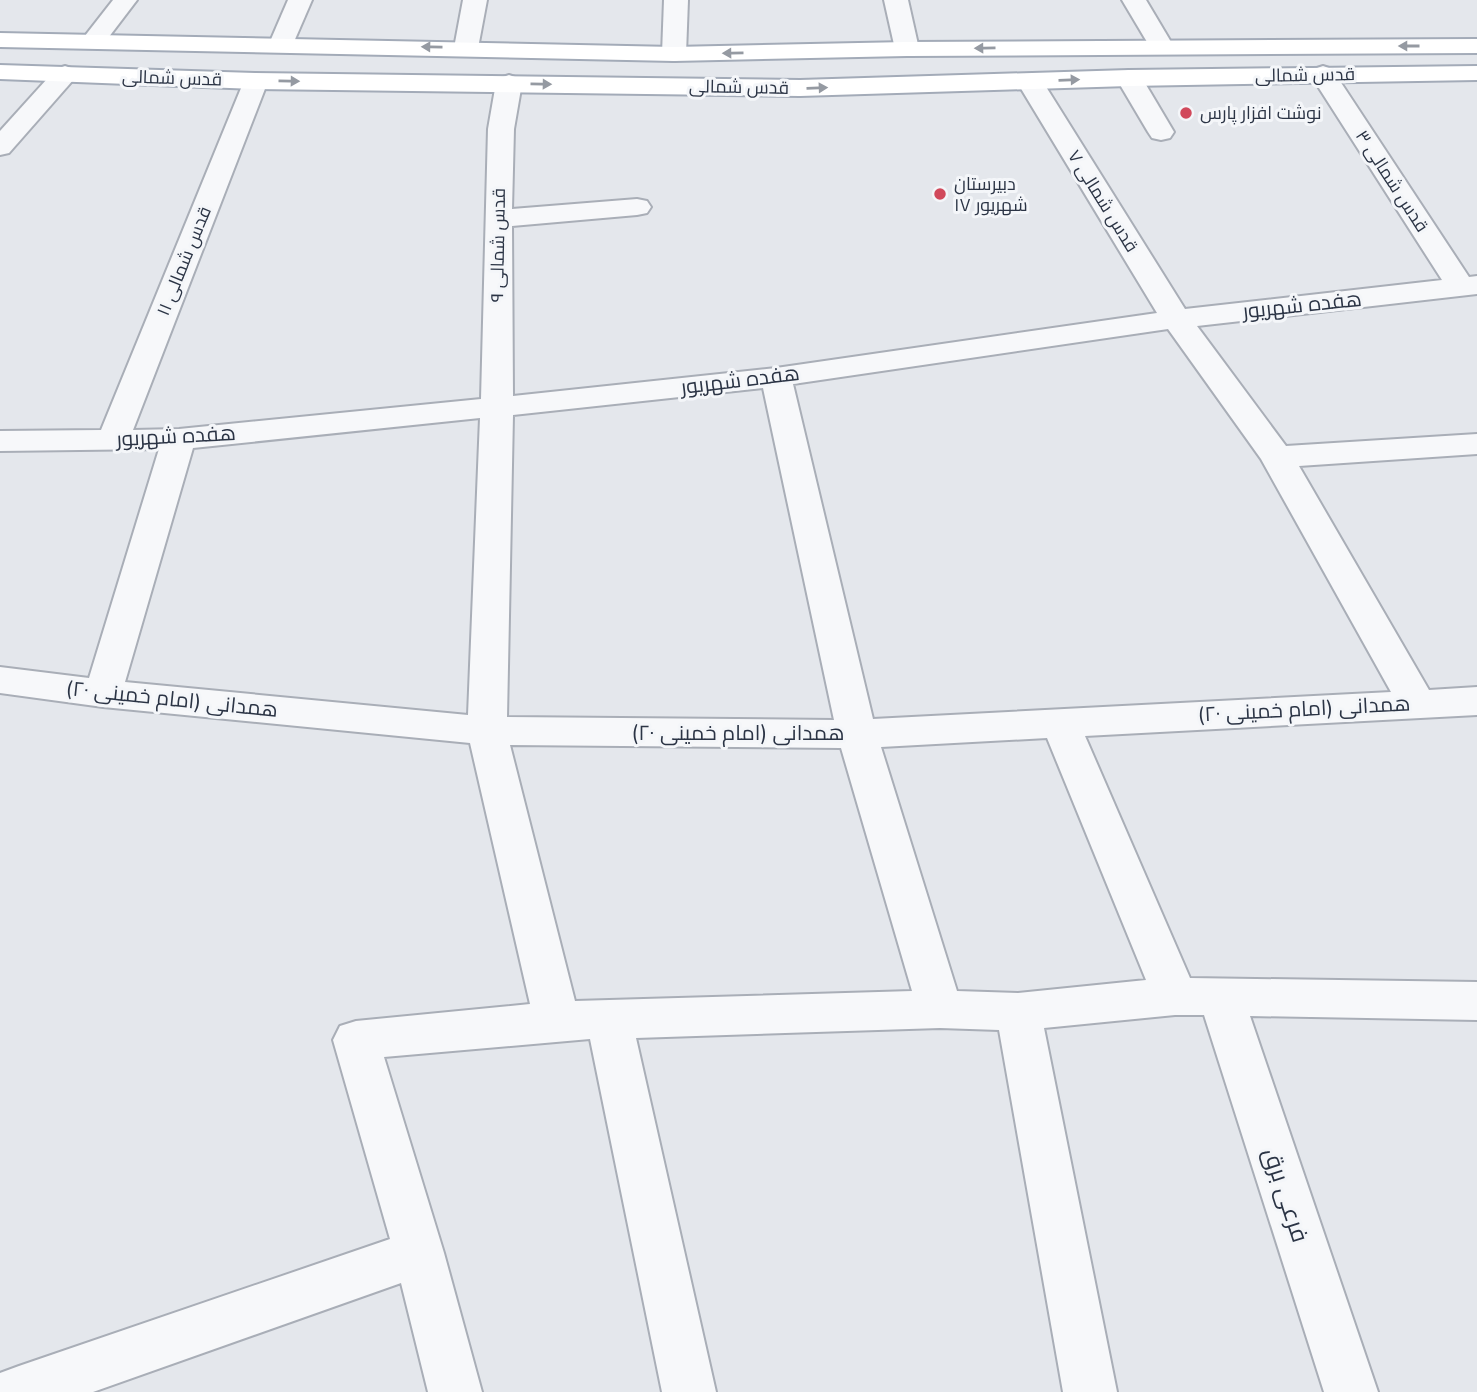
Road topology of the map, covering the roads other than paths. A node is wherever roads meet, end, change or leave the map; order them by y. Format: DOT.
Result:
graph roads {
  1 [pos="125,0"];
  2 [pos="300,0"];
  3 [pos="475,0"];
  4 [pos="676,0"];
  5 [pos="896,0"];
  6 [pos="1134,0"];
  7 [pos="0,40"];
  8 [pos="93,41"];
  9 [pos="281,44"];
  10 [pos="1477,46"];
  11 [pos="1162,47"];
  12 [pos="466,48"];
  13 [pos="907,49"];
  14 [pos="674,54"];
  15 [pos="0,72"];
  16 [pos="1477,73"];
  17 [pos="65,74"];
  18 [pos="1323,74"];
  19 [pos="1129,78"];
  20 [pos="255,81"];
  21 [pos="1030,82"];
  22 [pos="509,83"];
  23 [pos="1161,132"];
  24 [pos="0,147"];
  25 [pos="637,207"];
  26 [pos="498,219"];
  27 [pos="1469,286"];
  28 [pos="1176,319"];
  29 [pos="776,377"];
  30 [pos="497,407"];
  31 [pos="178,439"];
  32 [pos="113,440"];
  33 [pos="0,441"];
  34 [pos="1477,444"];
  35 [pos="1276,457"];
  36 [pos="0,680"];
  37 [pos="103,693"];
  38 [pos="1477,701"];
  39 [pos="1417,703"];
  40 [pos="1060,722"];
  41 [pos="487,731"];
  42 [pos="857,734"];
  43 [pos="1198,997"];
  44 [pos="1477,1001"];
  45 [pos="940,1009"];
  46 [pos="1018,1013"];
  47 [pos="609,1019"];
  48 [pos="557,1021"];
  49 [pos="419,1253"];
  50 [pos="19,1392"];
  51 [pos="455,1392"];
  52 [pos="689,1392"];
  53 [pos="1090,1392"];
  54 [pos="1351,1392"];
  1 -- 8 [label="street"];
  2 -- 9 [label="street"];
  3 -- 12 [label="street"];
  4 -- 14 [label="street"];
  5 -- 13 [label="street"];
  6 -- 11 [label="street"];
  7 -- 8 [label="main road, قدس شمالی"];
  8 -- 9 [label="main road, قدس شمالی"];
  12 -- 9 [label="main road, قدس شمالی, one-way"];
  10 -- 11 [label="main road, قدس شمالی, one-way"];
  11 -- 13 [label="main road, قدس شمالی, one-way"];
  12 -- 14 [label="main road, قدس شمالی"];
  13 -- 14 [label="main road, قدس شمالی, one-way"];
  15 -- 17 [label="main road, قدس شمالی"];
  16 -- 18 [label="main road, قدس شمالی"];
  17 -- 20 [label="main road, قدس شمالی"];
  17 -- 24 [label="street"];
  18 -- 19 [label="main road, قدس شمالی"];
  18 -- 27 [label="street, ۳ قدس شمالی"];
  21 -- 19 [label="main road, قدس شمالی, one-way"];
  19 -- 23 [label="street"];
  20 -- 22 [label="main road, قدس شمالی, one-way"];
  20 -- 32 [label="street, قدس شمالی ۱۱"];
  22 -- 21 [label="main road, قدس شمالی, one-way"];
  21 -- 28 [label="street, ۷ قدس شمالی"];
  22 -- 26 [label="street, قدس شمالی ۹"];
  25 -- 26 [label="street"];
  26 -- 30 [label="street, قدس شمالی ۹"];
  27 -- 28 [label="street, هفده شهریور"];
  28 -- 29 [label="street, هفده شهریور"];
  28 -- 35 [label="street, ۷ قدس شمالی"];
  29 -- 30 [label="street, هفده شهریور"];
  29 -- 42 [label="street"];
  30 -- 31 [label="street, هفده شهریور"];
  30 -- 41 [label="street, قدس شمالی ۹"];
  31 -- 32 [label="street, هفده شهریور"];
  31 -- 37 [label="street"];
  32 -- 33 [label="street, هفده شهریور"];
  34 -- 35 [label="street"];
  35 -- 39 [label="street, ۷ قدس شمالی"];
  36 -- 37 [label="street, همدانی (امام خمینی ۲۰)"];
  37 -- 41 [label="street, همدانی (امام خمینی ۲۰)"];
  38 -- 39 [label="street, همدانی (امام خمینی ۲۰)"];
  39 -- 40 [label="street, همدانی (امام خمینی ۲۰)"];
  40 -- 42 [label="street, همدانی (امام خمینی ۲۰)"];
  40 -- 43 [label="street, فرعی برق"];
  41 -- 42 [label="street, همدانی (امام خمینی ۲۰)"];
  41 -- 48 [label="street, قدس شمالی ۹"];
  42 -- 45 [label="street"];
  43 -- 44 [label="street"];
  43 -- 46 [label="street"];
  43 -- 54 [label="street, فرعی برق"];
  45 -- 46 [label="street"];
  45 -- 47 [label="street"];
  46 -- 53 [label="street"];
  47 -- 48 [label="street"];
  47 -- 52 [label="street"];
  48 -- 49 [label="street"];
  49 -- 50 [label="street"];
  49 -- 51 [label="street"];
}
